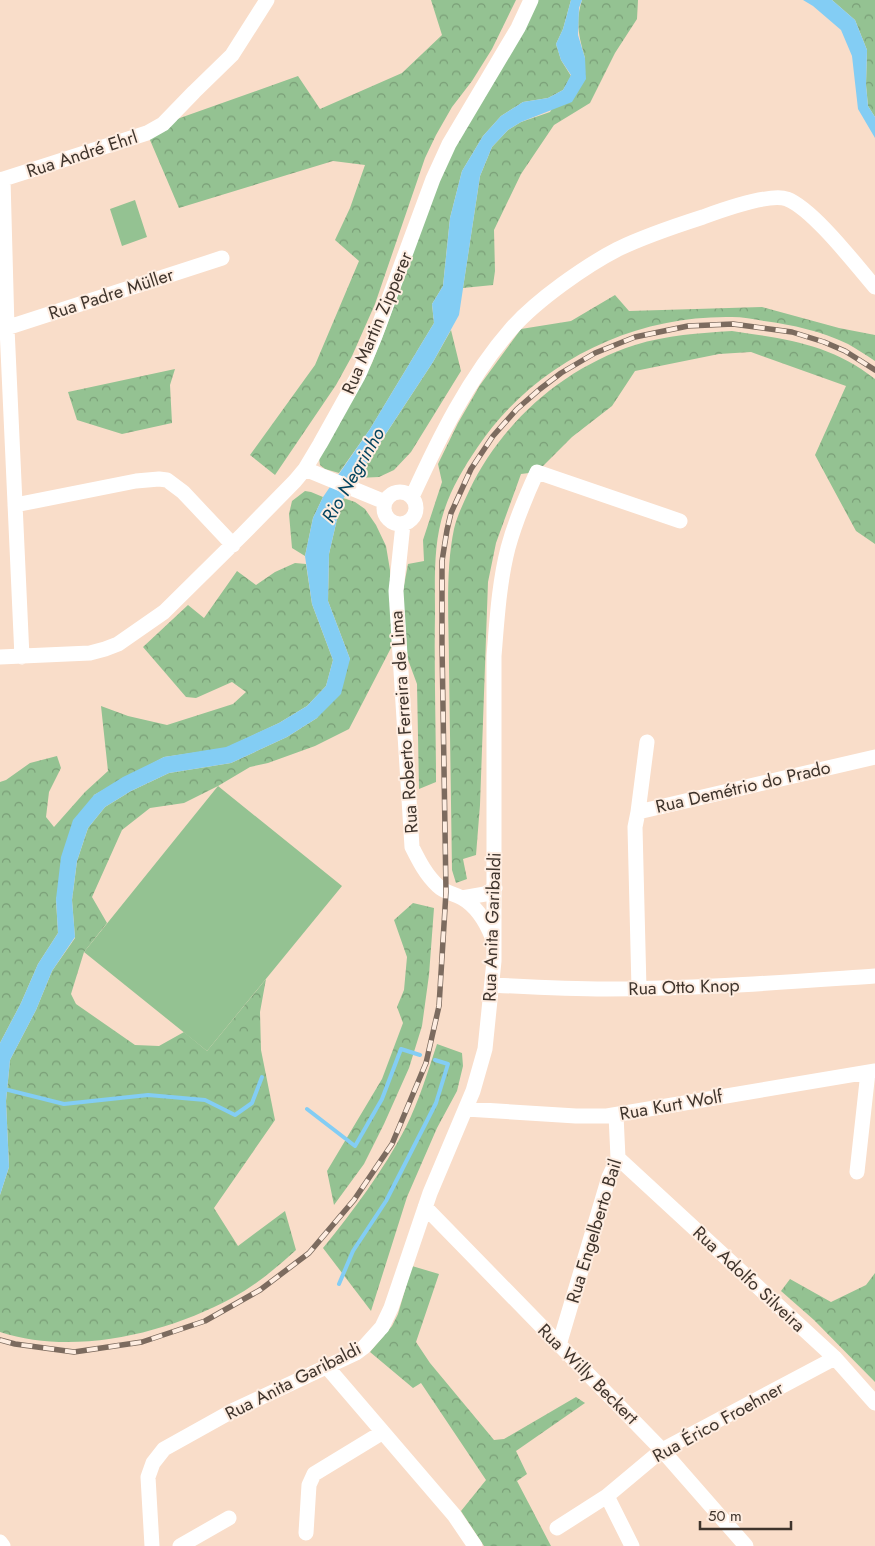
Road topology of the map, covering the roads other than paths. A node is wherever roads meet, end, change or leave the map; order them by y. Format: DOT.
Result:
graph roads {
  1 [pos="267,0"];
  2 [pos="531,0"];
  3 [pos="2,179"];
  4 [pos="222,258"];
  5 [pos="875,287"];
  6 [pos="4,329"];
  7 [pos="305,469"];
  8 [pos="412,497"];
  9 [pos="385,502"];
  10 [pos="15,505"];
  11 [pos="680,521"];
  12 [pos="403,524"];
  13 [pos="233,545"];
  14 [pos="0,657"];
  15 [pos="22,657"];
  16 [pos="647,742"];
  17 [pos="875,757"];
  18 [pos="638,812"];
  19 [pos="495,888"];
  20 [pos="462,898"];
  21 [pos="494,943"];
  22 [pos="875,976"];
  23 [pos="493,985"];
  24 [pos="639,989"];
  25 [pos="872,1071"];
  26 [pos="466,1109"];
  27 [pos="616,1115"];
  28 [pos="618,1158"];
  29 [pos="857,1172"];
  30 [pos="425,1207"];
  31 [pos="559,1345"];
  32 [pos="835,1358"];
  33 [pos="326,1366"];
  34 [pos="875,1403"];
  35 [pos="383,1432"];
  36 [pos="662,1450"];
  37 [pos="607,1496"];
  38 [pos="229,1518"];
  39 [pos="557,1528"];
  40 [pos="306,1533"];
  41 [pos="0,1542"];
  42 [pos="3,1546"];
  43 [pos="152,1546"];
  44 [pos="180,1546"];
  45 [pos="475,1546"];
  46 [pos="632,1546"];
  47 [pos="746,1546"];
  1 -- 3 [label="street, Rua André Ehrl"];
  2 -- 7 [label="street, Rua Martin Zipperer"];
  3 -- 6 [label="street"];
  4 -- 6 [label="street, Rua Padre Müller"];
  5 -- 8 [label="street"];
  6 -- 10 [label="street"];
  7 -- 9 [label="street"];
  7 -- 13 [label="street, Rua Martin Zipperer"];
  8 -- 9 [label="street"];
  8 -- 12 [label="street"];
  9 -- 12 [label="street"];
  10 -- 13 [label="street"];
  10 -- 15 [label="street"];
  11 -- 19 [label="street, Rua Anita Garibaldi"];
  12 -- 20 [label="street, Rua Roberto Ferreira de Lima"];
  13 -- 15 [label="street, Rua Martin Zipperer"];
  14 -- 15 [label="street, Rua Martin Zipperer"];
  16 -- 18 [label="street"];
  17 -- 18 [label="street, Rua Demétrio do Prado"];
  18 -- 24 [label="street, Rua Demétrio do Prado"];
  19 -- 20 [label="street"];
  19 -- 21 [label="street, Rua Anita Garibaldi"];
  20 -- 21 [label="street, Rua Roberto Ferreira de Lima"];
  21 -- 23 [label="street, Rua Anita Garibaldi"];
  22 -- 24 [label="street, Rua Otto Knop"];
  23 -- 24 [label="street, Rua Otto Knop"];
  23 -- 26 [label="street, Rua Anita Garibaldi"];
  25 -- 27 [label="street, Rua Kurt Wolf"];
  25 -- 29 [label="street"];
  26 -- 27 [label="street, Rua Kurt Wolf"];
  26 -- 30 [label="street, Rua Anita Garibaldi"];
  27 -- 28 [label="street, Rua Engelberto Bail"];
  28 -- 31 [label="street, Rua Engelberto Bail"];
  28 -- 32 [label="street, Rua Adolfo Silveira"];
  30 -- 31 [label="street, Rua Willy Beckert"];
  30 -- 33 [label="street, Rua Anita Garibaldi"];
  31 -- 36 [label="street, Rua Willy Beckert"];
  32 -- 34 [label="street, Rua Adolfo Silveira"];
  32 -- 36 [label="street, Rua Érico Froehner"];
  33 -- 35 [label="street"];
  33 -- 43 [label="street, Rua Anita Garibaldi"];
  35 -- 40 [label="street"];
  35 -- 45 [label="street"];
  36 -- 37 [label="street, Rua Érico Froehner"];
  36 -- 47 [label="street, Rua Willy Beckert"];
  37 -- 39 [label="street, Rua Érico Froehner"];
  37 -- 46 [label="street"];
  38 -- 44 [label="street"];
  41 -- 42 [label="street"];
}
